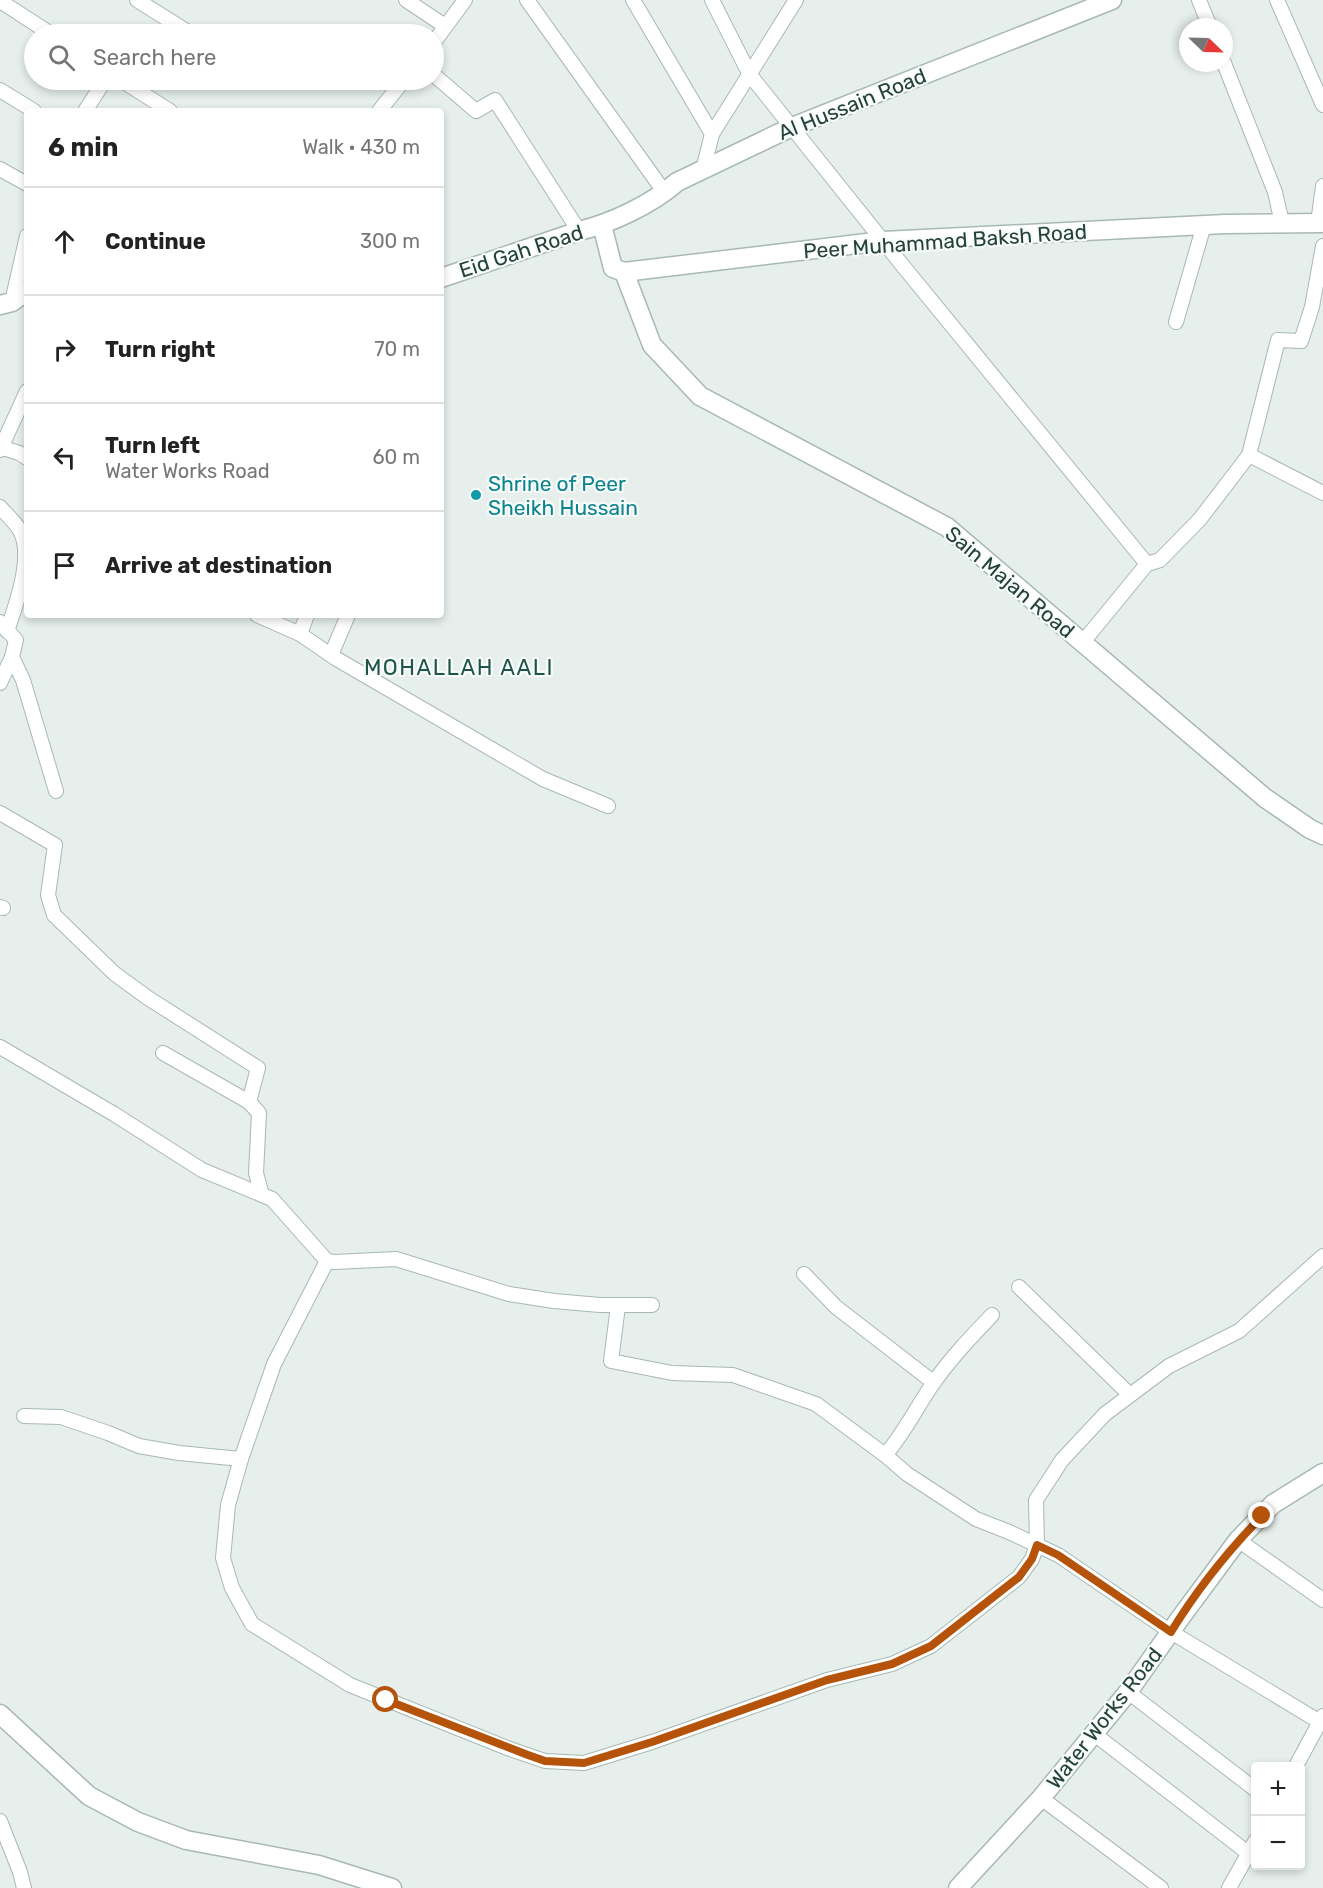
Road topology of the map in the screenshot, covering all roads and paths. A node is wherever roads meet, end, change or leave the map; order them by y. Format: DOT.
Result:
graph roads {
  1 [pos="137,0"];
  2 [pos="406,0"];
  3 [pos="465,0"];
  4 [pos="527,0"];
  5 [pos="633,0"];
  6 [pos="712,0"];
  7 [pos="796,0"];
  8 [pos="1112,0"];
  9 [pos="1199,0"];
  10 [pos="1277,0"];
  11 [pos="0,1"];
  12 [pos="1206,18"];
  13 [pos="36,24"];
  14 [pos="175,24"];
  15 [pos="442,24"];
  16 [pos="445,26"];
  17 [pos="1228,72"];
  18 [pos="750,75"];
  19 [pos="444,84"];
  20 [pos="0,90"];
  21 [pos="99,90"];
  22 [pos="137,90"];
  23 [pos="396,90"];
  24 [pos="1323,105"];
  25 [pos="29,108"];
  26 [pos="87,108"];
  27 [pos="166,108"];
  28 [pos="381,108"];
  29 [pos="792,128"];
  30 [pos="712,134"];
  31 [pos="0,169"];
  32 [pos="703,170"];
  33 [pos="24,182"];
  34 [pos="1323,186"];
  35 [pos="665,193"];
  36 [pos="1282,223"];
  37 [pos="1320,223"];
  38 [pos="602,225"];
  39 [pos="1204,225"];
  40 [pos="579,231"];
  41 [pos="883,241"];
  42 [pos="24,246"];
  43 [pos="1323,246"];
  44 [pos="624,272"];
  45 [pos="444,277"];
  46 [pos="24,293"];
  47 [pos="6,303"];
  48 [pos="1318,307"];
  49 [pos="1176,322"];
  50 [pos="24,398"];
  51 [pos="1,448"];
  52 [pos="1248,455"];
  53 [pos="24,456"];
  54 [pos="1323,493"];
  55 [pos="0,507"];
  56 [pos="24,550"];
  57 [pos="1147,564"];
  58 [pos="24,569"];
  59 [pos="264,618"];
  60 [pos="306,618"];
  61 [pos="347,618"];
  62 [pos="4,626"];
  63 [pos="300,634"];
  64 [pos="1083,642"];
  65 [pos="331,655"];
  66 [pos="12,657"];
  67 [pos="0,683"];
  68 [pos="56,791"];
  69 [pos="608,806"];
  70 [pos="0,813"];
  71 [pos="1323,835"];
  72 [pos="0,1047"];
  73 [pos="163,1053"];
  74 [pos="249,1102"];
  75 [pos="262,1195"];
  76 [pos="1323,1256"];
  77 [pos="327,1261"];
  78 [pos="804,1274"];
  79 [pos="1019,1287"];
  80 [pos="652,1305"];
  81 [pos="618,1306"];
  82 [pos="992,1315"];
  83 [pos="933,1382"];
  84 [pos="1129,1394"];
  85 [pos="24,1416"];
  86 [pos="885,1455"];
  87 [pos="242,1459"];
  88 [pos="1323,1473"];
  89 [pos="1239,1540"];
  90 [pos="1037,1545"];
  91 [pos="1323,1600"];
  92 [pos="1171,1632"];
  93 [pos="1128,1692"];
  94 [pos="0,1714"];
  95 [pos="1321,1719"];
  96 [pos="1093,1733"];
  97 [pos="1299,1762"];
  98 [pos="1251,1786"];
  99 [pos="1041,1798"];
  100 [pos="0,1821"];
  101 [pos="1251,1848"];
  102 [pos="1248,1853"];
  103 [pos="24,1888"];
  104 [pos="392,1888"];
  105 [pos="958,1888"];
  106 [pos="1161,1888"];
  107 [pos="1229,1888"];
  1 -- 14 [label="street"];
  2 -- 15 [label="street"];
  3 -- 16 [label="street"];
  4 -- 35 [label="street"];
  5 -- 30 [label="street"];
  6 -- 18 [label="street"];
  7 -- 18 [label="street"];
  8 -- 29 [label="street, Al Hussain Road"];
  9 -- 12 [label="street"];
  10 -- 24 [label="street"];
  11 -- 13 [label="street"];
  17 -- 36 [label="street"];
  18 -- 29 [label="street"];
  18 -- 30 [label="street"];
  19 -- 40 [label="street"];
  20 -- 25 [label="street"];
  21 -- 26 [label="street"];
  22 -- 27 [label="street"];
  23 -- 28 [label="street"];
  29 -- 32 [label="street, Al Hussain Road"];
  29 -- 41 [label="street"];
  30 -- 32 [label="street"];
  31 -- 33 [label="street"];
  32 -- 35 [label="street, Al Hussain Road"];
  34 -- 37 [label="street"];
  35 -- 38 [label="street, Al Hussain Road"];
  36 -- 37 [label="street, Peer Muhammad Baksh Road"];
  36 -- 39 [label="street, Peer Muhammad Baksh Road"];
  38 -- 40 [label="street, Eid Gah Road"];
  38 -- 44 [label="street"];
  39 -- 41 [label="street, Peer Muhammad Baksh Road"];
  39 -- 49 [label="street"];
  40 -- 45 [label="street, Eid Gah Road"];
  41 -- 44 [label="street, Peer Muhammad Baksh Road"];
  41 -- 57 [label="street"];
  42 -- 47 [label="street"];
  43 -- 48 [label="street"];
  44 -- 64 [label="street, Sain Majan Road"];
  46 -- 47 [label="street"];
  48 -- 52 [label="street"];
  50 -- 51 [label="street"];
  51 -- 53 [label="street"];
  52 -- 54 [label="street"];
  52 -- 57 [label="street"];
  55 -- 56 [label="street"];
  57 -- 64 [label="street"];
  58 -- 62 [label="street"];
  59 -- 63 [label="street"];
  60 -- 63 [label="street"];
  61 -- 65 [label="street"];
  62 -- 66 [label="street"];
  63 -- 65 [label="street"];
  64 -- 71 [label="street, Sain Majan Road"];
  65 -- 69 [label="street"];
  66 -- 67 [label="street"];
  66 -- 68 [label="street"];
  70 -- 74 [label="street"];
  72 -- 75 [label="street"];
  73 -- 74 [label="street"];
  74 -- 75 [label="street"];
  75 -- 77 [label="street"];
  76 -- 84 [label="street"];
  77 -- 81 [label="street"];
  77 -- 87 [label="street"];
  78 -- 83 [label="street"];
  79 -- 84 [label="street"];
  80 -- 81 [label="street"];
  81 -- 86 [label="street"];
  82 -- 83 [label="street"];
  83 -- 86 [label="street"];
  84 -- 90 [label="street"];
  85 -- 87 [label="street"];
  86 -- 90 [label="street"];
  87 -- 90 [label="street"];
  88 -- 89 [label="street, Water Works Road"];
  89 -- 91 [label="street"];
  89 -- 92 [label="street, Water Works Road"];
  90 -- 92 [label="street"];
  92 -- 93 [label="street, Water Works Road"];
  92 -- 95 [label="street"];
  93 -- 96 [label="street, Water Works Road"];
  93 -- 98 [label="street"];
  94 -- 104 [label="street"];
  95 -- 97 [label="street"];
  96 -- 99 [label="street, Water Works Road"];
  96 -- 102 [label="street"];
  99 -- 105 [label="street, Water Works Road"];
  99 -- 106 [label="street"];
  100 -- 103 [label="street"];
  101 -- 102 [label="street"];
  102 -- 107 [label="street"];
}
